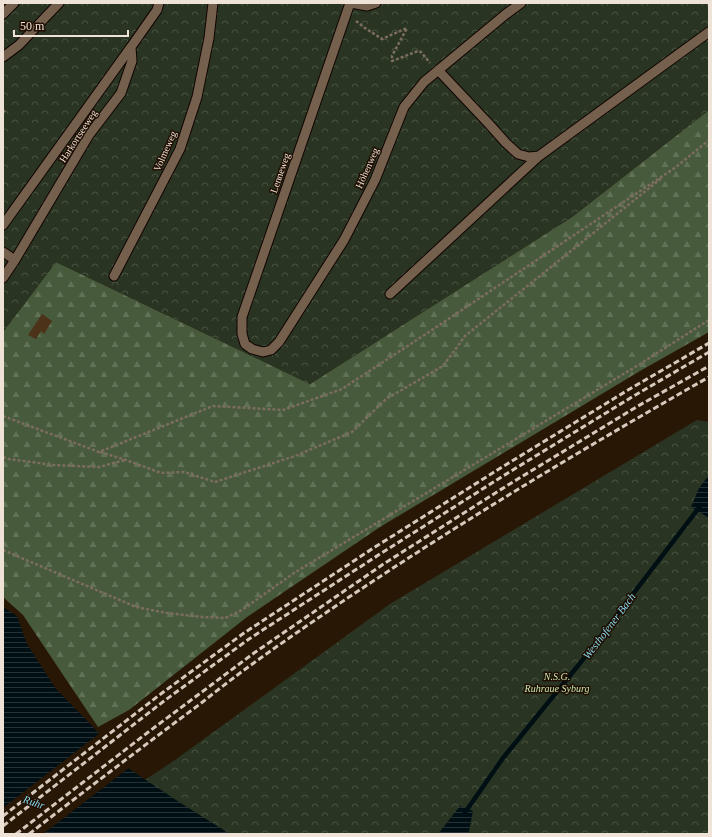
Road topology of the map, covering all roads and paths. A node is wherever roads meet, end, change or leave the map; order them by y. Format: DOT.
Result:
graph roads {
  1 [pos="14,3"];
  2 [pos="59,3"];
  3 [pos="158,3"];
  4 [pos="213,3"];
  5 [pos="350,3"];
  6 [pos="376,3"];
  7 [pos="520,3"];
  8 [pos="347,12"];
  9 [pos="3,14"];
  10 [pos="709,32"];
  11 [pos="131,46"];
  12 [pos="3,57"];
  13 [pos="437,71"];
  14 [pos="3,110"];
  15 [pos="3,114"];
  16 [pos="709,140"];
  17 [pos="539,156"];
  18 [pos="676,167"];
  19 [pos="3,225"];
  20 [pos="3,252"];
  21 [pos="15,260"];
  22 [pos="114,276"];
  23 [pos="3,278"];
  24 [pos="390,294"];
  25 [pos="709,320"];
  26 [pos="252,349"];
  27 [pos="3,416"];
  28 [pos="99,452"];
  29 [pos="3,457"];
  30 [pos="126,460"];
  31 [pos="3,550"];
  1 -- 9 [label="lane"];
  2 -- 12 [label="lane"];
  3 -- 11 [label="lane"];
  4 -- 22 [label="lane, Volmeweg"];
  5 -- 6 [label="lane"];
  5 -- 8 [label="lane, Lenneweg"];
  7 -- 13 [label="lane, Höhenweg"];
  8 -- 13 [label="path"];
  8 -- 26 [label="lane, Lenneweg"];
  10 -- 17 [label="lane"];
  11 -- 19 [label="lane"];
  11 -- 21 [label="lane, Harkortseeweg"];
  13 -- 17 [label="lane"];
  13 -- 26 [label="lane, Höhenweg"];
  14 -- 15 [label="path"];
  16 -- 18 [label="path"];
  17 -- 24 [label="lane"];
  18 -- 28 [label="path"];
  18 -- 30 [label="path"];
  20 -- 21 [label="lane"];
  21 -- 23 [label="lane, Harkortseeweg"];
  25 -- 31 [label="path"];
  27 -- 28 [label="path"];
  28 -- 30 [label="path"];
  29 -- 30 [label="path"];
}
